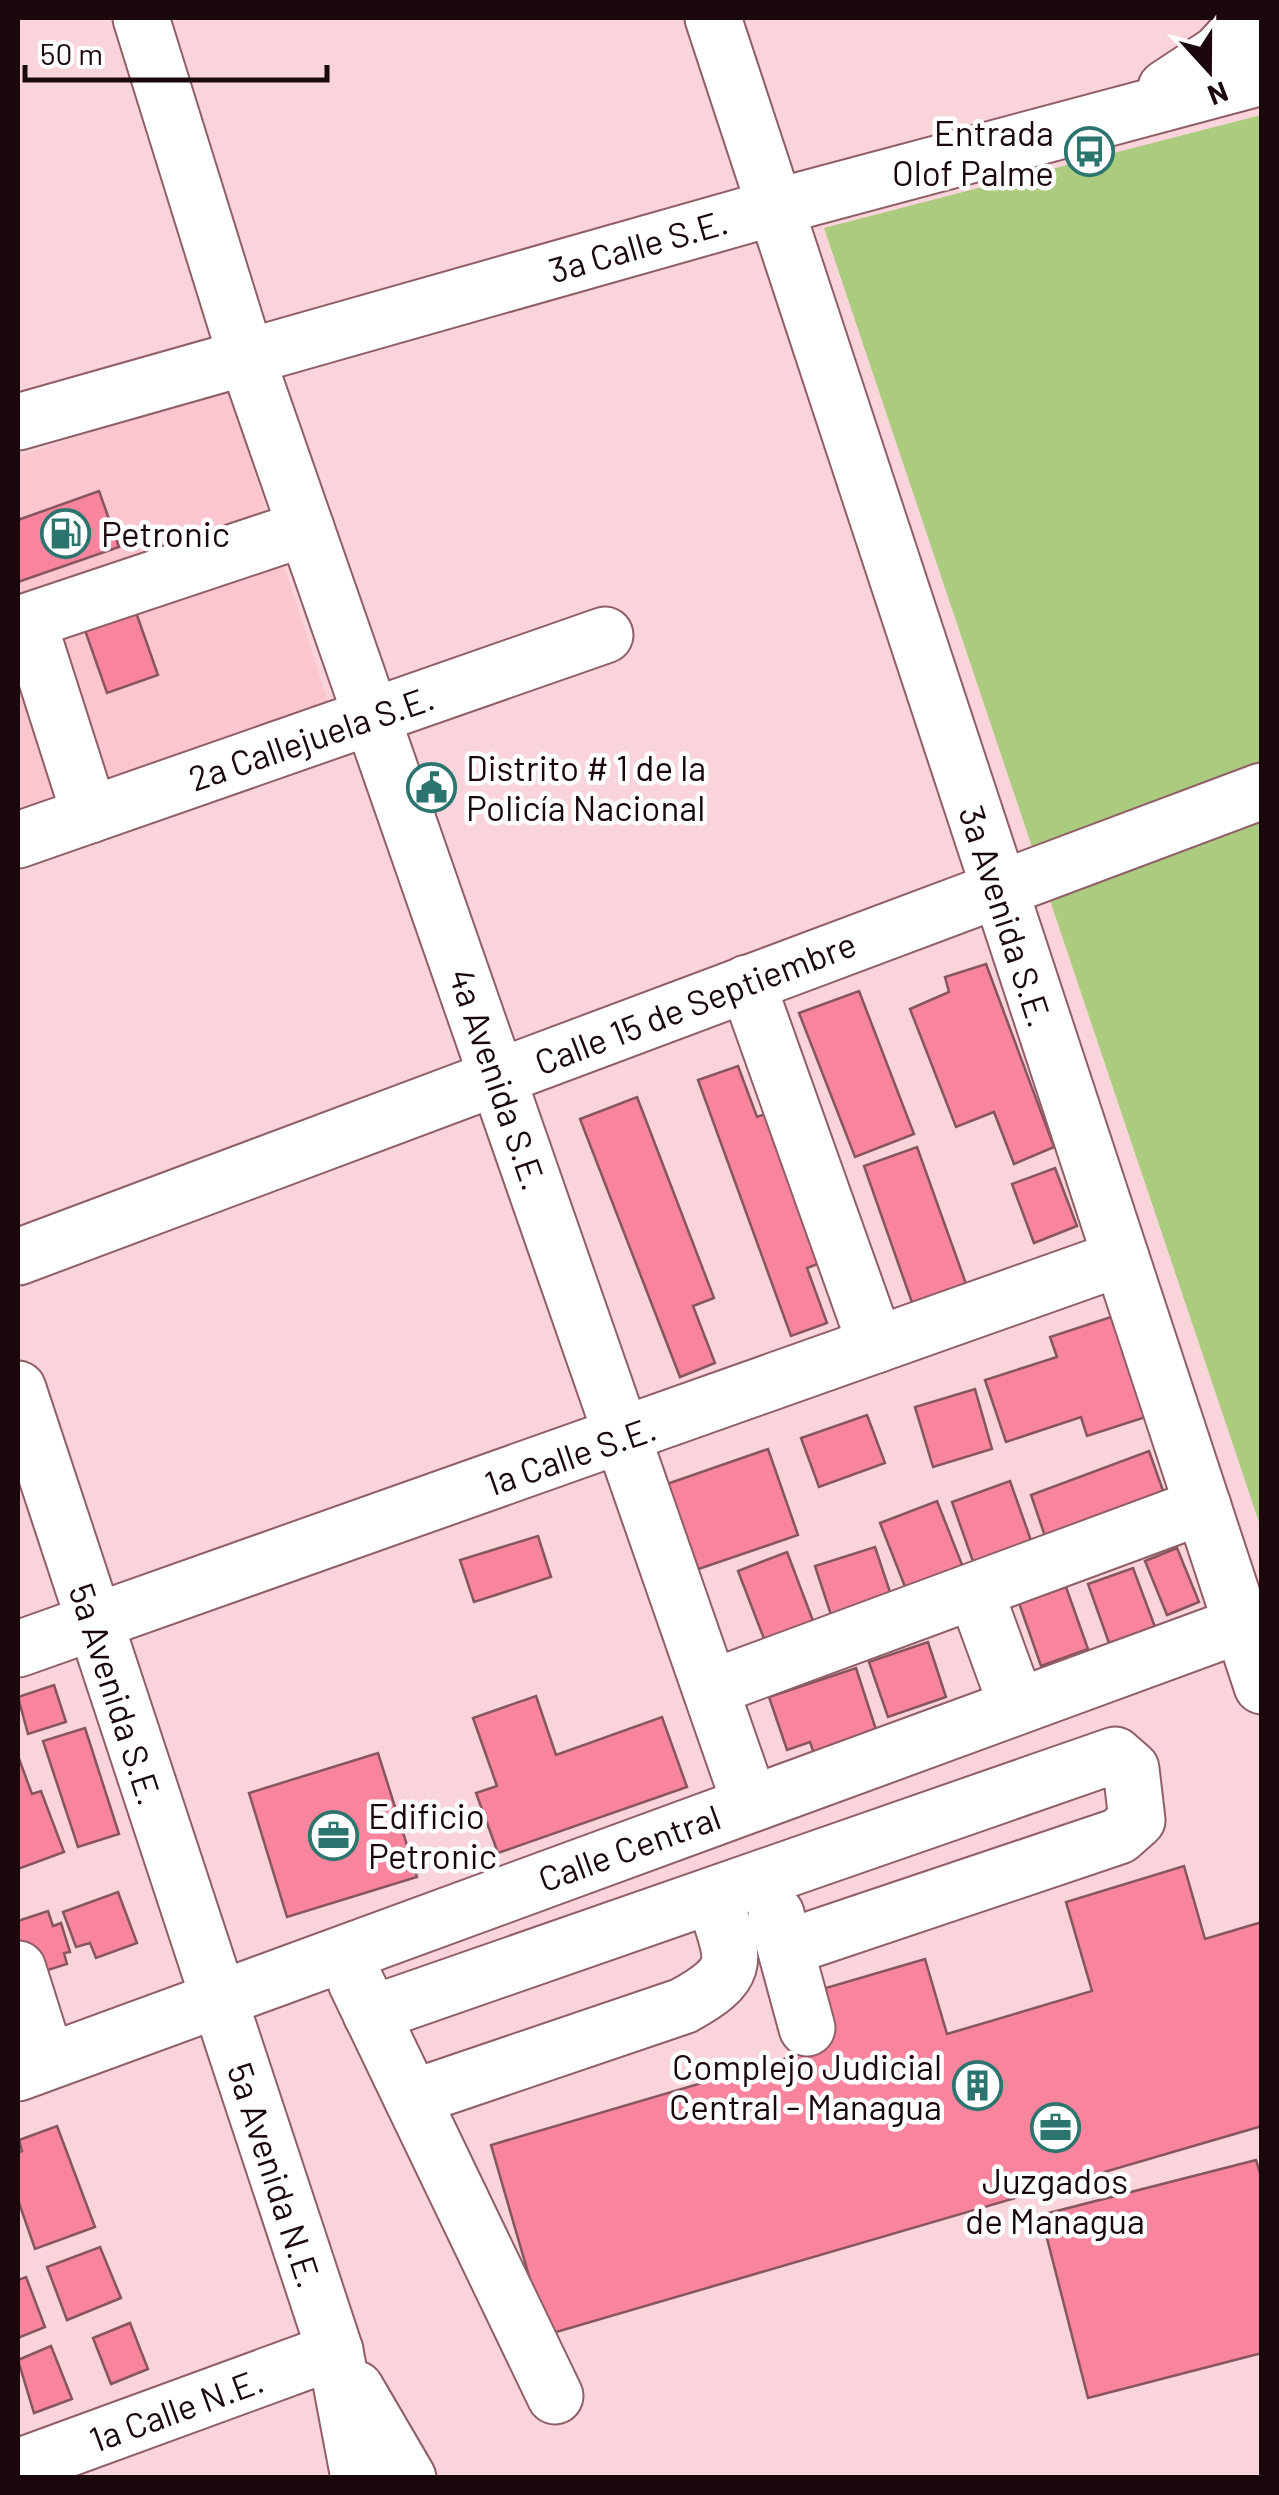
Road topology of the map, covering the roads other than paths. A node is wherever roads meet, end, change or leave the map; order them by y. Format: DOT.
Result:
graph roads {
  1 [pos="141,18"];
  2 [pos="714,18"];
  3 [pos="1251,18"];
  4 [pos="1262,77"];
  5 [pos="1110,117"];
  6 [pos="776,207"];
  7 [pos="246,356"];
  8 [pos="18,422"];
  9 [pos="306,528"];
  10 [pos="605,636"];
  11 [pos="370,716"];
  12 [pos="1262,791"];
  13 [pos="90,815"];
  14 [pos="18,840"];
  15 [pos="997,889"];
  16 [pos="747,983"];
  17 [pos="498,1076"];
  18 [pos="18,1257"];
  19 [pos="1121,1258"];
  20 [pos="876,1345"];
  21 [pos="18,1390"];
  22 [pos="625,1436"];
  23 [pos="1203,1506"];
  24 [pos="975,1590"];
  25 [pos="1251,1620"];
  26 [pos="94,1622"];
  27 [pos="18,1649"];
  28 [pos="1262,1686"];
  29 [pos="711,1688"];
  30 [pos="1017,1706"];
  31 [pos="750,1803"];
  32 [pos="766,1878"];
  33 [pos="713,1896"];
  34 [pos="786,1948"];
  35 [pos="342,1952"];
  36 [pos="18,1969"];
  37 [pos="217,1999"];
  38 [pos="371,2014"];
  39 [pos="807,2028"];
  40 [pos="32,2067"];
  41 [pos="412,2098"];
  42 [pos="335,2352"];
  43 [pos="555,2396"];
  44 [pos="20,2460"];
  45 [pos="359,2478"];
  46 [pos="408,2478"];
  1 -- 7 [label="street, 4a Avenida S.E."];
  2 -- 6 [label="street, 3a Avenida S.E."];
  3 -- 5 [label="street"];
  4 -- 5 [label="street, 3a Calle S.E."];
  5 -- 6 [label="street, 3a Calle S.E."];
  6 -- 7 [label="street, 3a Calle S.E."];
  6 -- 15 [label="street, 3a Avenida S.E."];
  7 -- 8 [label="street, 3a Calle S.E."];
  7 -- 9 [label="street, 4a Avenida S.E."];
  9 -- 11 [label="street, 4a Avenida S.E."];
  9 -- 13 [label="street"];
  10 -- 11 [label="street, 2a Callejuela S.E."];
  11 -- 13 [label="street, 2a Callejuela S.E."];
  11 -- 17 [label="street, 4a Avenida S.E."];
  12 -- 15 [label="street, Calle 15 de Septiembre"];
  13 -- 14 [label="street, 2a Callejuela S.E."];
  15 -- 16 [label="street, Calle 15 de Septiembre"];
  15 -- 19 [label="street, 3a Avenida S.E."];
  16 -- 17 [label="street, Calle 15 de Septiembre"];
  16 -- 20 [label="street"];
  17 -- 18 [label="street, Calle 15 de Septiembre"];
  17 -- 22 [label="street, 4a Avenida S.E."];
  19 -- 20 [label="street, 1a Calle S.E."];
  19 -- 23 [label="street, 3a Avenida S.E."];
  20 -- 22 [label="street, 1a Calle S.E."];
  21 -- 26 [label="street, 5a Avenida S.E."];
  22 -- 26 [label="street, 1a Calle S.E."];
  22 -- 29 [label="street, 4a Avenida S.E."];
  23 -- 24 [label="street"];
  23 -- 25 [label="street, 3a Avenida S.E."];
  24 -- 29 [label="street"];
  24 -- 30 [label="street"];
  25 -- 28 [label="street, 3a Avenida S.E."];
  25 -- 30 [label="street, Calle Central"];
  26 -- 27 [label="street, 1a Calle S.E."];
  26 -- 37 [label="street, 5a Avenida S.E."];
  29 -- 31 [label="street, 4a Avenida S.E."];
  30 -- 31 [label="street, Calle Central"];
  31 -- 35 [label="street, Calle Central"];
  32 -- 33 [label="street"];
  32 -- 34 [label="street"];
  32 -- 34 [label="street"];
  33 -- 38 [label="street"];
  33 -- 41 [label="street"];
  34 -- 39 [label="street"];
  35 -- 37 [label="street, Calle Central"];
  35 -- 38 [label="street"];
  36 -- 40 [label="street"];
  37 -- 40 [label="street, Calle Central"];
  37 -- 42 [label="street, 5a Avenida N.E."];
  38 -- 41 [label="street"];
  41 -- 43 [label="street"];
  42 -- 44 [label="street, 1a Calle N.E."];
  42 -- 45 [label="street, 5a Avenida N.E."];
  42 -- 46 [label="street, 5a Avenida N.E."];
}
